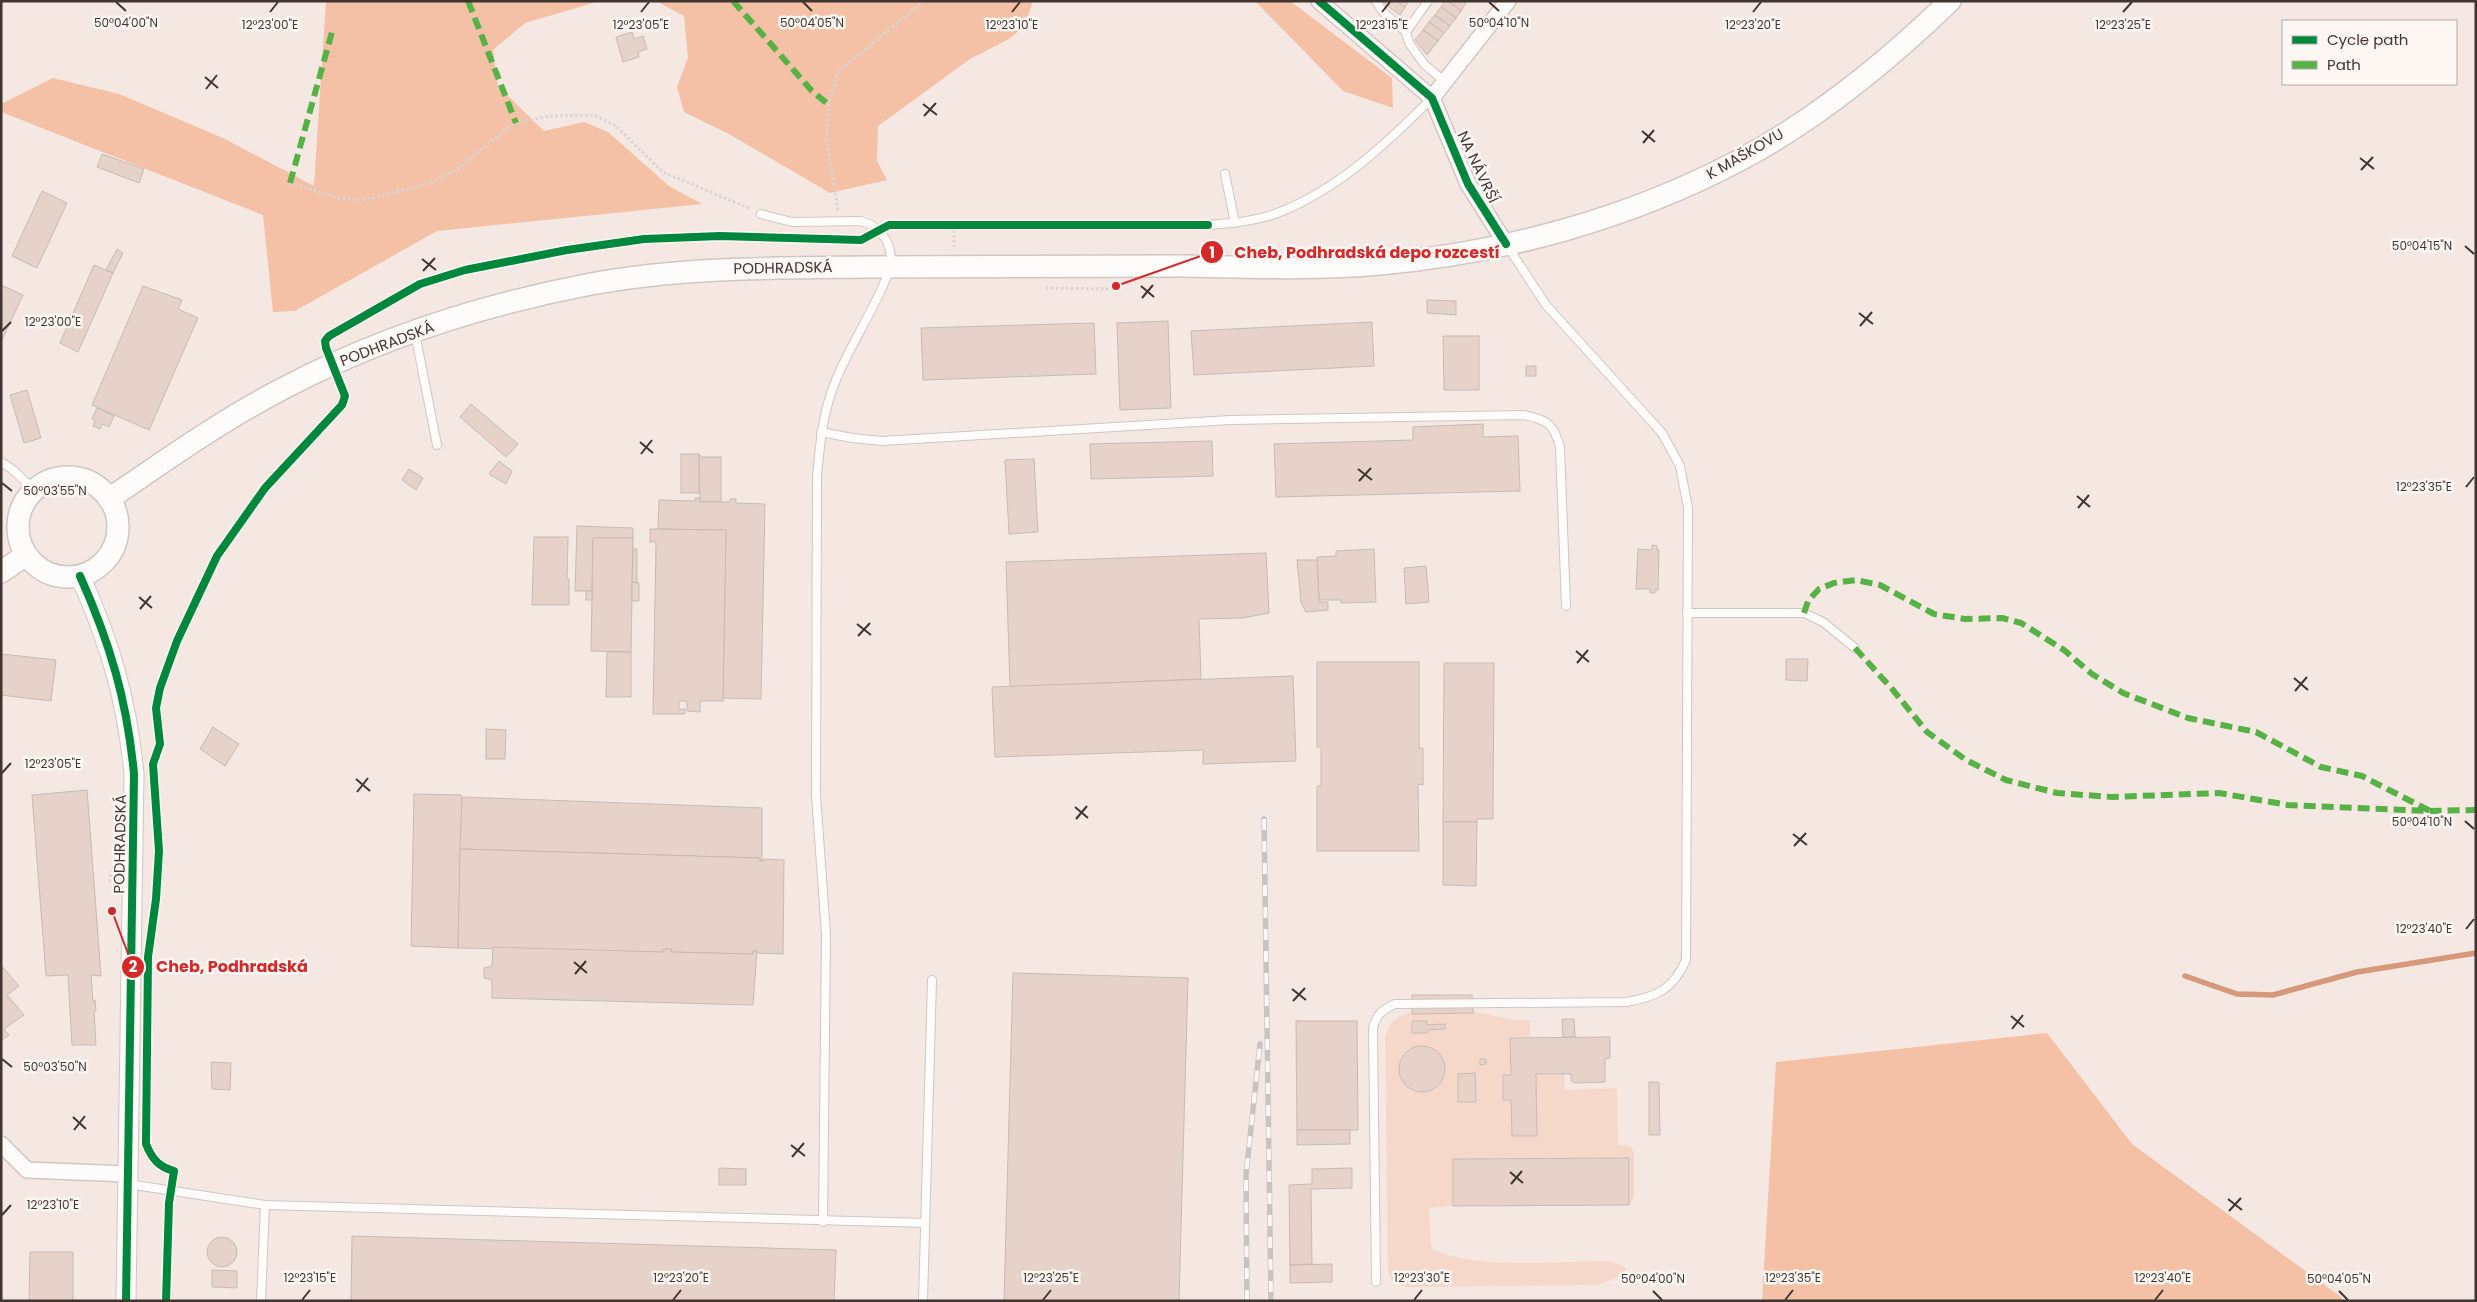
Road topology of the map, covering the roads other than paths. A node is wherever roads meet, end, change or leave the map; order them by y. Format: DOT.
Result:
graph roads {
  1 [pos="1318,1"];
  2 [pos="1376,1"];
  3 [pos="1428,1"];
  4 [pos="1508,1"];
  5 [pos="1950,1"];
  6 [pos="1406,32"];
  7 [pos="1445,82"];
  8 [pos="1432,98"];
  9 [pos="1225,174"];
  10 [pos="761,214"];
  11 [pos="1235,222"];
  12 [pos="1208,224"];
  13 [pos="1506,244"];
  14 [pos="890,267"];
  15 [pos="415,331"];
  16 [pos="821,432"];
  17 [pos="437,445"];
  18 [pos="1,462"];
  19 [pos="34,490"];
  20 [pos="109,499"];
  21 [pos="26,555"];
  22 [pos="1,572"];
  23 [pos="80,576"];
  24 [pos="1566,606"];
  25 [pos="1687,613"];
  26 [pos="1854,648"];
  27 [pos="932,980"];
  28 [pos="1,1144"];
  29 [pos="128,1179"];
  30 [pos="265,1205"];
  31 [pos="823,1222"];
  32 [pos="925,1223"];
  33 [pos="1376,1282"];
  34 [pos="126,1301"];
  35 [pos="261,1301"];
  36 [pos="923,1301"];
  1 -- 8 [label="street"];
  2 -- 6 [label="lane"];
  3 -- 6 [label="lane"];
  4 -- 7 [label="street"];
  5 -- 13 [label="main road, K MAŠKOVU"];
  6 -- 7 [label="lane"];
  7 -- 8 [label="street"];
  8 -- 11 [label="lane"];
  8 -- 13 [label="street, NA NÁVRŠÍ"];
  9 -- 11 [label="lane"];
  10 -- 14 [label="lane"];
  11 -- 12 [label="lane"];
  13 -- 14 [label="main road, PODHRADSKÁ"];
  13 -- 25 [label="lane"];
  14 -- 15 [label="main road, PODHRADSKÁ"];
  14 -- 16 [label="lane"];
  15 -- 17 [label="lane"];
  15 -- 20 [label="main road, PODHRADSKÁ"];
  16 -- 24 [label="lane"];
  16 -- 31 [label="lane"];
  18 -- 19 [label="lane"];
  19 -- 20 [label="main road"];
  19 -- 21 [label="main road"];
  20 -- 23 [label="main road"];
  21 -- 22 [label="main road"];
  21 -- 23 [label="main road"];
  23 -- 29 [label="street, PODHRADSKÁ"];
  25 -- 26 [label="lane"];
  25 -- 33 [label="lane"];
  27 -- 32 [label="lane"];
  28 -- 29 [label="street"];
  29 -- 30 [label="lane"];
  29 -- 34 [label="street, PODHRADSKÁ"];
  30 -- 31 [label="lane"];
  30 -- 35 [label="lane"];
  31 -- 32 [label="lane"];
  32 -- 36 [label="lane"];
}
